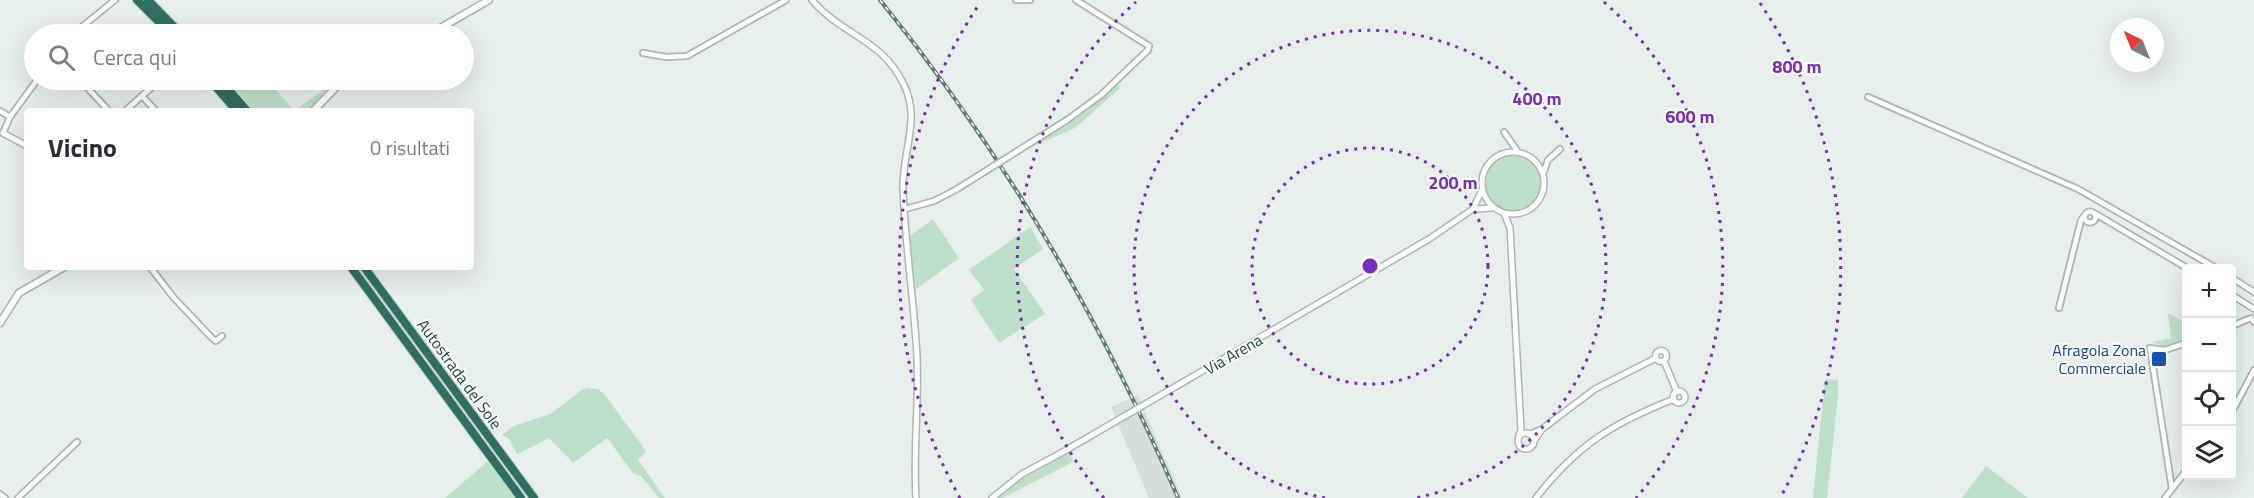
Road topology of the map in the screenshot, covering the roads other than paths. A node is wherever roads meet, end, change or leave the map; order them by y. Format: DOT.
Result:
graph roads {
  1 [pos="115,0"];
  2 [pos="137,0"];
  3 [pos="148,0"];
  4 [pos="489,0"];
  5 [pos="786,0"];
  6 [pos="812,0"];
  7 [pos="1016,0"];
  8 [pos="1030,0"];
  9 [pos="1076,0"];
  10 [pos="85,24"];
  11 [pos="161,24"];
  12 [pos="171,24"];
  13 [pos="447,24"];
  14 [pos="643,53"];
  15 [pos="30,90"];
  16 [pos="89,90"];
  17 [pos="149,90"];
  18 [pos="219,90"];
  19 [pos="229,90"];
  20 [pos="333,90"];
  21 [pos="142,96"];
  22 [pos="1868,97"];
  23 [pos="106,108"];
  24 [pos="128,108"];
  25 [pos="153,108"];
  26 [pos="234,108"];
  27 [pos="244,108"];
  28 [pos="316,108"];
  29 [pos="0,111"];
  30 [pos="10,117"];
  31 [pos="1504,132"];
  32 [pos="3,133"];
  33 [pos="24,144"];
  34 [pos="1560,149"];
  35 [pos="1518,152"];
  36 [pos="1543,174"];
  37 [pos="1482,190"];
  38 [pos="905,208"];
  39 [pos="1493,208"];
  40 [pos="1473,209"];
  41 [pos="1504,213"];
  42 [pos="2094,213"];
  43 [pos="1518,214"];
  44 [pos="2085,215"];
  45 [pos="2105,220"];
  46 [pos="2092,222"];
  47 [pos="1510,228"];
  48 [pos="2080,230"];
  49 [pos="2209,264"];
  50 [pos="2182,265"];
  51 [pos="59,270"];
  52 [pos="152,270"];
  53 [pos="353,270"];
  54 [pos="366,270"];
  55 [pos="2236,281"];
  56 [pos="2254,292"];
  57 [pos="2236,298"];
  58 [pos="2059,308"];
  59 [pos="2254,309"];
  60 [pos="2253,320"];
  61 [pos="0,323"];
  62 [pos="2236,325"];
  63 [pos="222,336"];
  64 [pos="2182,345"];
  65 [pos="1656,358"];
  66 [pos="1664,361"];
  67 [pos="2254,370"];
  68 [pos="1677,392"];
  69 [pos="1674,399"];
  70 [pos="2236,404"];
  71 [pos="1521,415"];
  72 [pos="1542,429"];
  73 [pos="1530,434"];
  74 [pos="1519,435"];
  75 [pos="77,442"];
  76 [pos="1534,442"];
  77 [pos="2182,477"];
  78 [pos="2172,489"];
  79 [pos="0,494"];
  80 [pos="5,498"];
  81 [pos="18,498"];
  82 [pos="520,498"];
  83 [pos="534,498"];
  84 [pos="916,498"];
  85 [pos="992,498"];
  86 [pos="1536,498"];
  87 [pos="2165,498"];
  1 -- 10 [label="street"];
  2 -- 11 [label="highway"];
  3 -- 12 [label="highway"];
  4 -- 13 [label="main road"];
  5 -- 14 [label="street"];
  6 -- 38 [label="street"];
  7 -- 8 [label="street"];
  9 -- 38 [label="street, bridge"];
  15 -- 30 [label="street"];
  16 -- 23 [label="street"];
  17 -- 21 [label="street"];
  18 -- 26 [label="highway"];
  19 -- 27 [label="highway"];
  20 -- 28 [label="main road"];
  21 -- 24 [label="street"];
  21 -- 25 [label="street"];
  22 -- 49 [label="street"];
  29 -- 30 [label="street"];
  30 -- 32 [label="street"];
  31 -- 35 [label="street"];
  32 -- 33 [label="street"];
  34 -- 36 [label="street"];
  35 -- 36 [label="street"];
  35 -- 37 [label="street"];
  36 -- 43 [label="street"];
  37 -- 39 [label="street"];
  37 -- 40 [label="street"];
  38 -- 84 [label="street"];
  39 -- 40 [label="street"];
  39 -- 41 [label="street"];
  40 -- 85 [label="street, Via Arena, bridge"];
  41 -- 43 [label="street"];
  41 -- 47 [label="street"];
  42 -- 44 [label="street"];
  42 -- 45 [label="street"];
  42 -- 46 [label="street"];
  43 -- 47 [label="street"];
  44 -- 46 [label="street"];
  44 -- 48 [label="street"];
  45 -- 46 [label="street"];
  45 -- 50 [label="street"];
  46 -- 48 [label="street"];
  47 -- 71 [label="street"];
  48 -- 58 [label="street"];
  51 -- 61 [label="main road"];
  52 -- 63 [label="street"];
  53 -- 82 [label="highway, Autostrada del Sole"];
  54 -- 83 [label="highway, Autostrada del Sole"];
  55 -- 56 [label="street"];
  57 -- 59 [label="street"];
  60 -- 62 [label="street"];
  64 -- 78 [label="street"];
  65 -- 66 [label="street"];
  65 -- 66 [label="street"];
  65 -- 72 [label="street"];
  66 -- 68 [label="street"];
  67 -- 70 [label="street"];
  68 -- 69 [label="street"];
  68 -- 69 [label="street"];
  69 -- 86 [label="street"];
  71 -- 73 [label="street"];
  71 -- 74 [label="street"];
  72 -- 73 [label="street"];
  72 -- 76 [label="street"];
  73 -- 74 [label="street"];
  73 -- 76 [label="street"];
  74 -- 76 [label="street"];
  75 -- 81 [label="street"];
  77 -- 78 [label="street"];
  78 -- 87 [label="street"];
  79 -- 80 [label="street"];
}
